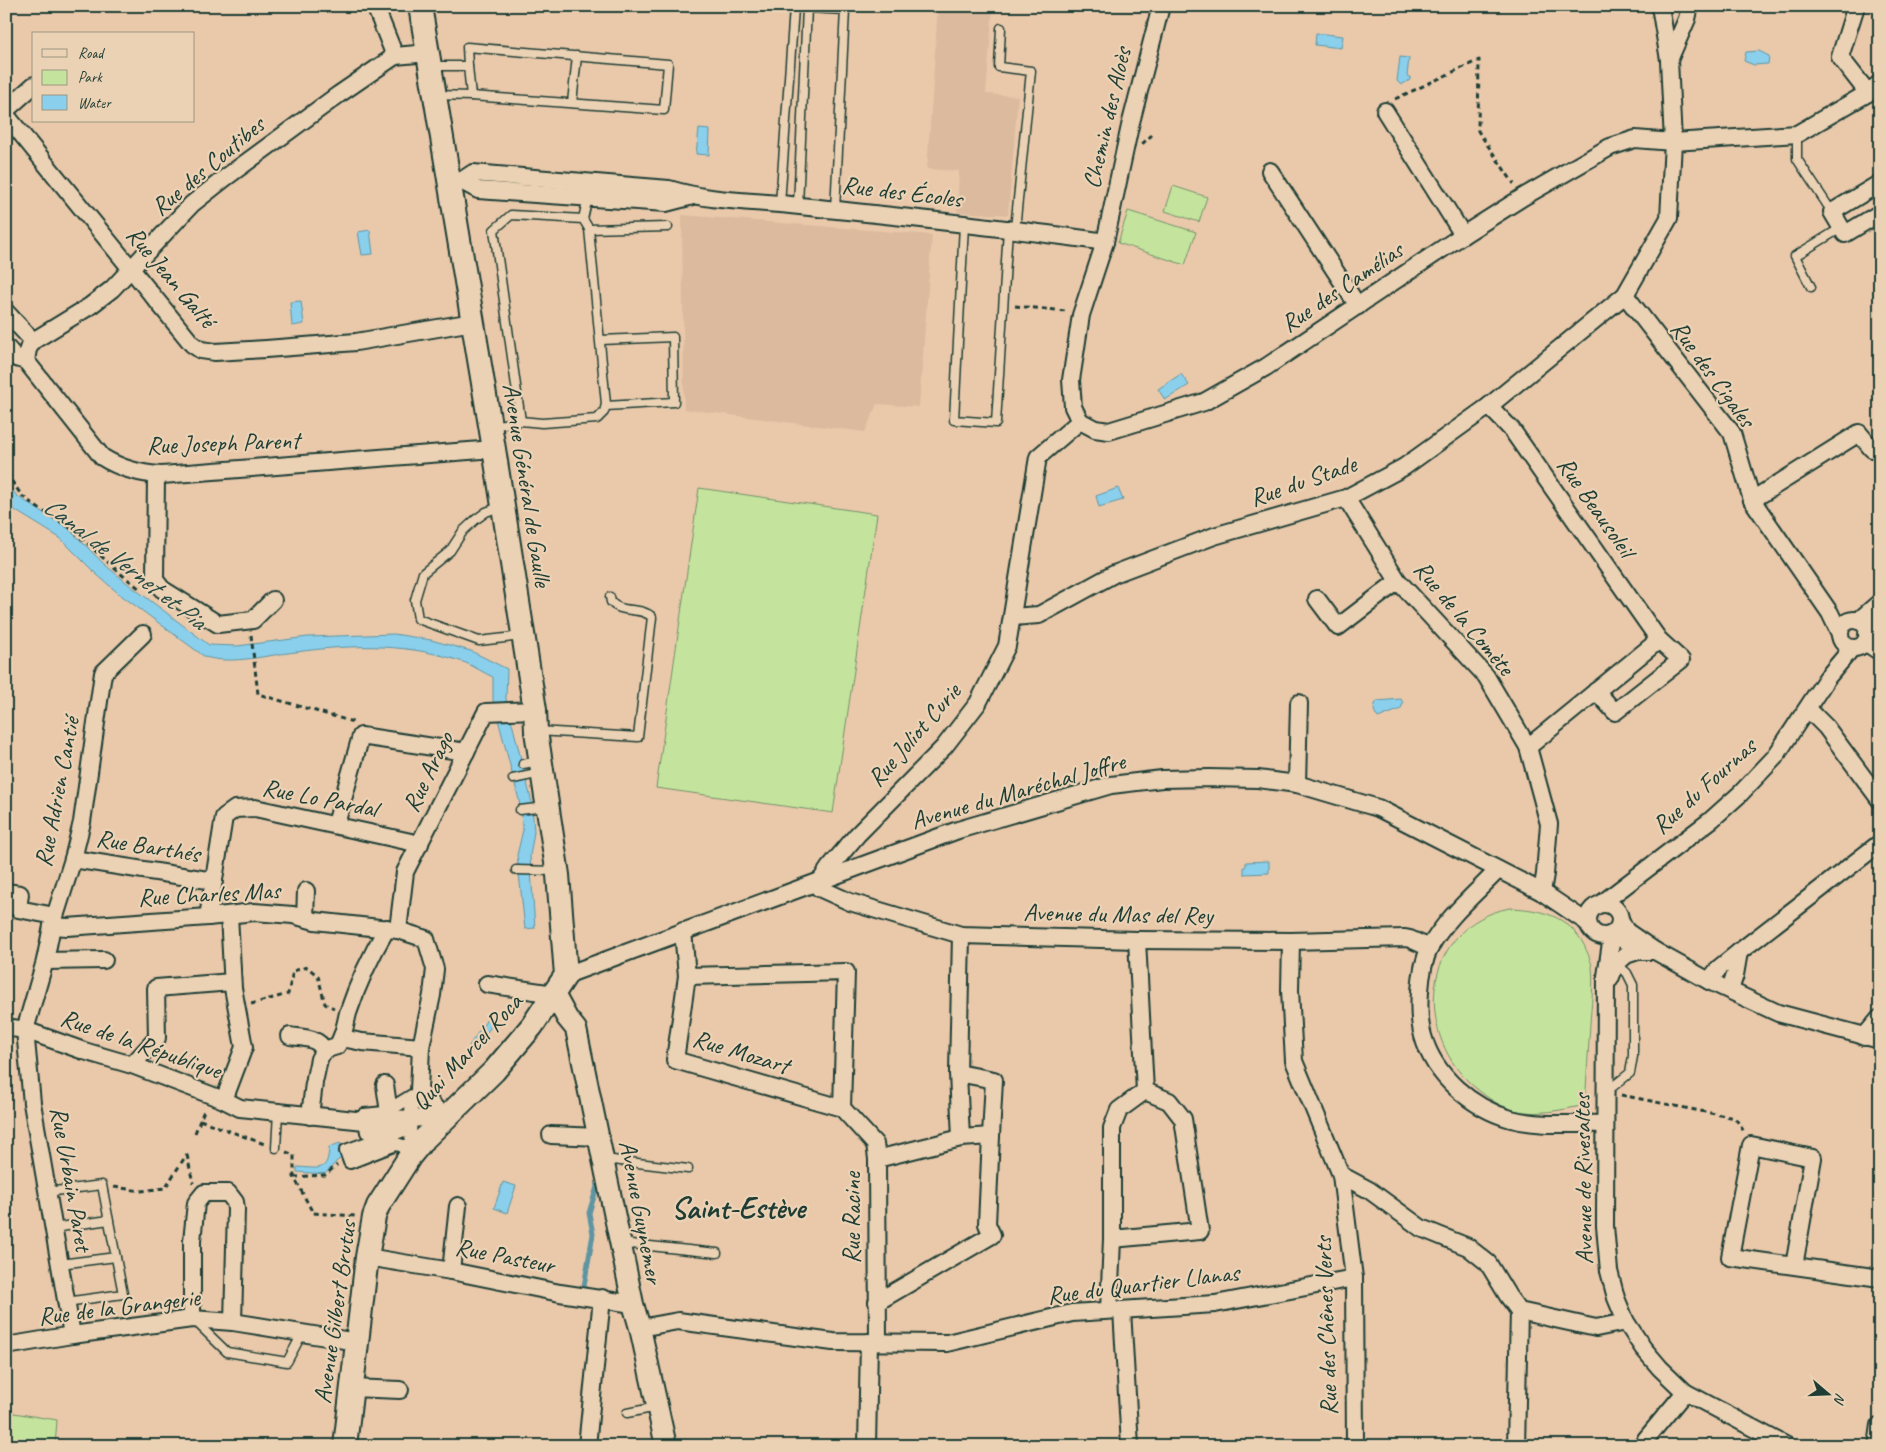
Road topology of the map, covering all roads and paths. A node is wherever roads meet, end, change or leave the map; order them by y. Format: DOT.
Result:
graph roads {
  1 [pos="375,6"];
  2 [pos="420,6"];
  3 [pos="1161,6"];
  4 [pos="1660,6"];
  5 [pos="1690,6"];
  6 [pos="1856,6"];
  7 [pos="794,8"];
  8 [pos="1001,28"];
  9 [pos="395,56"];
  10 [pos="577,56"];
  11 [pos="429,60"];
  12 [pos="1669,60"];
  13 [pos="468,66"];
  14 [pos="32,87"];
  15 [pos="1874,88"];
  16 [pos="435,96"];
  17 [pos="471,96"];
  18 [pos="572,103"];
  19 [pos="6,110"];
  20 [pos="1384,111"];
  21 [pos="6,115"];
  22 [pos="1797,134"];
  23 [pos="1673,142"];
  24 [pos="1270,171"];
  25 [pos="455,181"];
  26 [pos="1880,183"];
  27 [pos="693,196"];
  28 [pos="588,197"];
  29 [pos="1523,197"];
  30 [pos="780,204"];
  31 [pos="798,205"];
  32 [pos="835,210"];
  33 [pos="1832,212"];
  34 [pos="1880,213"];
  35 [pos="583,219"];
  36 [pos="964,225"];
  37 [pos="668,227"];
  38 [pos="1012,228"];
  39 [pos="1841,228"];
  40 [pos="589,229"];
  41 [pos="1463,235"];
  42 [pos="1105,242"];
  43 [pos="132,268"];
  44 [pos="1811,287"];
  45 [pos="1625,295"];
  46 [pos="1003,305"];
  47 [pos="1358,306"];
  48 [pos="6,312"];
  49 [pos="1081,315"];
  50 [pos="473,322"];
  51 [pos="601,340"];
  52 [pos="33,341"];
  53 [pos="15,357"];
  54 [pos="606,406"];
  55 [pos="1489,406"];
  56 [pos="521,421"];
  57 [pos="1080,421"];
  58 [pos="490,426"];
  59 [pos="1872,449"];
  60 [pos="494,450"];
  61 [pos="6,464"];
  62 [pos="156,475"];
  63 [pos="1346,498"];
  64 [pos="1752,500"];
  65 [pos="503,505"];
  66 [pos="1398,581"];
  67 [pos="146,592"];
  68 [pos="610,597"];
  69 [pos="1317,599"];
  70 [pos="273,600"];
  71 [pos="1880,602"];
  72 [pos="1830,613"];
  73 [pos="1012,617"];
  74 [pos="1854,621"];
  75 [pos="1880,621"];
  76 [pos="250,633"];
  77 [pos="143,634"];
  78 [pos="524,636"];
  79 [pos="1659,640"];
  80 [pos="1853,640"];
  81 [pos="1880,652"];
  82 [pos="1596,691"];
  83 [pos="1299,703"];
  84 [pos="1808,709"];
  85 [pos="536,720"];
  86 [pos="361,736"];
  87 [pos="1528,747"];
  88 [pos="466,752"];
  89 [pos="533,768"];
  90 [pos="513,779"];
  91 [pos="1298,784"];
  92 [pos="1880,800"];
  93 [pos="541,807"];
  94 [pos="520,810"];
  95 [pos="336,824"];
  96 [pos="1880,843"];
  97 [pos="420,844"];
  98 [pos="73,859"];
  99 [pos="516,870"];
  100 [pos="1498,870"];
  101 [pos="557,871"];
  102 [pos="1639,874"];
  103 [pos="821,880"];
  104 [pos="214,882"];
  105 [pos="306,891"];
  106 [pos="6,892"];
  107 [pos="1542,892"];
  108 [pos="1598,905"];
  109 [pos="229,915"];
  110 [pos="208,917"];
  111 [pos="305,918"];
  112 [pos="1620,918"];
  113 [pos="53,921"];
  114 [pos="1590,928"];
  115 [pos="393,929"];
  116 [pos="683,931"];
  117 [pos="961,935"];
  118 [pos="1610,935"];
  119 [pos="1137,940"];
  120 [pos="1291,941"];
  121 [pos="1430,948"];
  122 [pos="1654,950"];
  123 [pos="1738,952"];
  124 [pos="104,960"];
  125 [pos="44,961"];
  126 [pos="1610,970"];
  127 [pos="566,975"];
  128 [pos="687,976"];
  129 [pos="1710,980"];
  130 [pos="487,984"];
  131 [pos="232,985"];
  132 [pos="1730,990"];
  133 [pos="554,994"];
  134 [pos="236,1009"];
  135 [pos="348,1013"];
  136 [pos="1880,1018"];
  137 [pos="6,1027"];
  138 [pos="25,1030"];
  139 [pos="290,1036"];
  140 [pos="342,1038"];
  141 [pos="1872,1038"];
  142 [pos="421,1047"];
  143 [pos="324,1050"];
  144 [pos="132,1065"];
  145 [pos="958,1073"];
  146 [pos="385,1085"];
  147 [pos="1145,1091"];
  148 [pos="1606,1092"];
  149 [pos="217,1097"];
  150 [pos="842,1108"];
  151 [pos="278,1112"];
  152 [pos="389,1114"];
  153 [pos="306,1116"];
  154 [pos="411,1118"];
  155 [pos="445,1118"];
  156 [pos="200,1120"];
  157 [pos="365,1122"];
  158 [pos="1605,1124"];
  159 [pos="195,1133"];
  160 [pos="551,1135"];
  161 [pos="991,1136"];
  162 [pos="599,1137"];
  163 [pos="961,1138"];
  164 [pos="423,1140"];
  165 [pos="1751,1145"];
  166 [pos="276,1148"];
  167 [pos="604,1159"];
  168 [pos="877,1159"];
  169 [pos="688,1170"];
  170 [pos="325,1175"];
  171 [pos="1341,1175"];
  172 [pos="294,1177"];
  173 [pos="112,1188"];
  174 [pos="47,1192"];
  175 [pos="196,1203"];
  176 [pos="458,1206"];
  177 [pos="374,1217"];
  178 [pos="109,1220"];
  179 [pos="53,1228"];
  180 [pos="1112,1239"];
  181 [pos="621,1242"];
  182 [pos="717,1253"];
  183 [pos="116,1257"];
  184 [pos="367,1257"];
  185 [pos="60,1264"];
  186 [pos="1794,1266"];
  187 [pos="451,1270"];
  188 [pos="1354,1278"];
  189 [pos="1880,1278"];
  190 [pos="602,1298"];
  191 [pos="66,1302"];
  192 [pos="877,1302"];
  193 [pos="633,1304"];
  194 [pos="1116,1310"];
  195 [pos="1519,1311"];
  196 [pos="192,1319"];
  197 [pos="233,1322"];
  198 [pos="1626,1322"];
  199 [pos="640,1328"];
  200 [pos="302,1334"];
  201 [pos="72,1335"];
  202 [pos="357,1342"];
  203 [pos="874,1342"];
  204 [pos="6,1346"];
  205 [pos="352,1388"];
  206 [pos="400,1390"];
  207 [pos="1685,1392"];
  208 [pos="657,1407"];
  209 [pos="628,1413"];
  210 [pos="1880,1425"];
  211 [pos="345,1446"];
  212 [pos="587,1446"];
  213 [pos="666,1446"];
  214 [pos="867,1446"];
  215 [pos="1130,1446"];
  216 [pos="1355,1446"];
  217 [pos="1516,1446"];
  218 [pos="1644,1446"];
  219 [pos="1787,1446"];
  220 [pos="1877,1446"];
  1 -- 9 [label="street"];
  2 -- 11 [label="main road, Avenue Général de Gaulle"];
  3 -- 42 [label="street, Chemin des Aloès"];
  4 -- 12 [label="street"];
  5 -- 12 [label="street"];
  6 -- 15 [label="street"];
  7 -- 30 [label="lane"];
  8 -- 38 [label="lane"];
  9 -- 11 [label="street, Rue des Coutibes"];
  9 -- 43 [label="street, Rue des Coutibes"];
  10 -- 13 [label="lane"];
  10 -- 18 [label="lane"];
  10 -- 18 [label="lane"];
  11 -- 13 [label="lane"];
  11 -- 16 [label="main road, Avenue Général de Gaulle"];
  12 -- 23 [label="street"];
  13 -- 17 [label="lane"];
  14 -- 19 [label="street"];
  15 -- 22 [label="street"];
  16 -- 17 [label="lane"];
  16 -- 25 [label="main road, Avenue Général de Gaulle"];
  17 -- 18 [label="lane"];
  20 -- 29 [label="path"];
  20 -- 41 [label="street"];
  21 -- 43 [label="street, Rue Jean Galté"];
  22 -- 23 [label="street, Rue des Camélias"];
  22 -- 33 [label="lane"];
  23 -- 29 [label="street, Rue des Camélias"];
  23 -- 45 [label="street"];
  24 -- 47 [label="street"];
  25 -- 27 [label="street, Rue des Écoles"];
  25 -- 28 [label="street, Rue des Écoles"];
  25 -- 50 [label="main road, Avenue Général de Gaulle"];
  26 -- 33 [label="street"];
  27 -- 28 [label="street, Rue des Écoles"];
  27 -- 30 [label="street, Rue des Écoles"];
  28 -- 35 [label="lane"];
  29 -- 41 [label="street, Rue des Camélias"];
  30 -- 31 [label="street, Rue des Écoles"];
  31 -- 32 [label="street, Rue des Écoles"];
  31 -- 32 [label="lane"];
  32 -- 36 [label="street, Rue des Écoles"];
  33 -- 39 [label="street"];
  34 -- 39 [label="street"];
  35 -- 40 [label="lane"];
  35 -- 56 [label="lane"];
  36 -- 38 [label="street, Rue des Écoles"];
  36 -- 46 [label="lane"];
  37 -- 40 [label="lane"];
  38 -- 42 [label="street, Rue des Écoles"];
  38 -- 46 [label="lane"];
  39 -- 44 [label="lane"];
  40 -- 51 [label="lane"];
  41 -- 47 [label="street, Rue des Camélias"];
  42 -- 49 [label="street, Chemin des Aloès"];
  43 -- 50 [label="street, Rue Jean Galté"];
  43 -- 52 [label="street, Rue des Coutibes"];
  45 -- 55 [label="street, Rue du Stade"];
  45 -- 64 [label="street, Rue des Cigales"];
  46 -- 49 [label="path"];
  47 -- 57 [label="street, Rue des Camélias"];
  48 -- 52 [label="street"];
  49 -- 57 [label="street, Chemin des Aloès"];
  50 -- 58 [label="main road, Avenue Général de Gaulle"];
  51 -- 54 [label="lane"];
  51 -- 54 [label="lane"];
  52 -- 53 [label="street, Rue Joseph Parent"];
  53 -- 62 [label="street, Rue Joseph Parent"];
  54 -- 56 [label="lane"];
  55 -- 63 [label="street, Rue du Stade"];
  55 -- 79 [label="street, Rue Beausoleil"];
  56 -- 58 [label="lane"];
  57 -- 73 [label="street, Rue Joliot Curie"];
  58 -- 60 [label="main road, Avenue Général de Gaulle"];
  59 -- 64 [label="street"];
  60 -- 62 [label="street, Rue Joseph Parent"];
  60 -- 65 [label="main road, Avenue Général de Gaulle"];
  61 -- 67 [label="path"];
  62 -- 70 [label="street"];
  63 -- 66 [label="street, Rue de la Comète"];
  63 -- 73 [label="street, Rue du Stade"];
  64 -- 72 [label="street, Rue des Cigales"];
  65 -- 78 [label="main road, Avenue Général de Gaulle"];
  65 -- 78 [label="lane"];
  66 -- 69 [label="street"];
  66 -- 87 [label="street, Rue de la Comète"];
  68 -- 85 [label="lane"];
  71 -- 74 [label="street"];
  72 -- 74 [label="street"];
  72 -- 80 [label="street, Rue des Cigales"];
  73 -- 103 [label="street, Rue Joliot Curie"];
  74 -- 80 [label="street"];
  74 -- 80 [label="street"];
  75 -- 80 [label="street, Rue du Fournas"];
  76 -- 86 [label="path"];
  77 -- 98 [label="street, Rue Adrien Cantié"];
  78 -- 85 [label="main road, Avenue Général de Gaulle"];
  79 -- 82 [label="street"];
  79 -- 82 [label="street, Rue Beausoleil"];
  80 -- 81 [label="street"];
  80 -- 84 [label="street, Rue du Fournas"];
  82 -- 87 [label="street"];
  83 -- 91 [label="street"];
  84 -- 92 [label="street"];
  84 -- 102 [label="street, Rue du Fournas"];
  85 -- 88 [label="street, Rue Arago"];
  85 -- 89 [label="main road, Avenue Général de Gaulle"];
  86 -- 88 [label="street"];
  86 -- 95 [label="street"];
  87 -- 107 [label="street, Rue de la Comète"];
  88 -- 97 [label="street, Rue Arago"];
  89 -- 90 [label="lane"];
  89 -- 93 [label="main road, Avenue Général de Gaulle"];
  91 -- 100 [label="street, Avenue du Maréchal Joffre"];
  91 -- 103 [label="street, Avenue du Maréchal Joffre"];
  93 -- 94 [label="lane"];
  93 -- 101 [label="main road, Avenue Général de Gaulle"];
  95 -- 97 [label="street, Rue Lo Pardal"];
  95 -- 104 [label="street, Rue Lo Pardal"];
  96 -- 123 [label="street"];
  97 -- 115 [label="street, Rue Arago"];
  98 -- 104 [label="street, Rue Barthés"];
  98 -- 113 [label="street, Rue Adrien Cantié"];
  99 -- 101 [label="lane"];
  100 -- 107 [label="street, Avenue du Maréchal Joffre"];
  100 -- 121 [label="street"];
  101 -- 127 [label="main road, Avenue Général de Gaulle"];
  102 -- 108 [label="street, Rue du Fournas"];
  102 -- 112 [label="street, Rue du Fournas"];
  103 -- 116 [label="street, Avenue du Maréchal Joffre"];
  103 -- 117 [label="street, Avenue du Mas del Rey"];
  104 -- 110 [label="street, Rue Lo Pardal"];
  105 -- 111 [label="street"];
  106 -- 113 [label="street, Rue Charles Mas"];
  107 -- 108 [label="street, Avenue du Maréchal Joffre"];
  107 -- 114 [label="street, Avenue du Maréchal Joffre"];
  108 -- 112 [label="street"];
  108 -- 114 [label="street"];
  109 -- 110 [label="street, Rue Charles Mas"];
  109 -- 111 [label="street, Rue Charles Mas"];
  109 -- 131 [label="street"];
  110 -- 113 [label="street, Rue Charles Mas"];
  111 -- 115 [label="street, Rue Charles Mas"];
  112 -- 118 [label="street"];
  112 -- 122 [label="street"];
  113 -- 125 [label="street, Rue Adrien Cantié"];
  114 -- 118 [label="street"];
  114 -- 126 [label="street, Avenue de Rivesaltes"];
  115 -- 135 [label="street"];
  115 -- 142 [label="street, Rue Charles Mas"];
  116 -- 127 [label="street, Avenue du Maréchal Joffre"];
  116 -- 128 [label="street"];
  117 -- 119 [label="street, Avenue du Mas del Rey"];
  117 -- 145 [label="street"];
  118 -- 122 [label="street"];
  118 -- 126 [label="street, Avenue de Rivesaltes"];
  119 -- 120 [label="street, Avenue du Mas del Rey"];
  119 -- 147 [label="street"];
  120 -- 121 [label="street, Avenue du Mas del Rey"];
  120 -- 171 [label="street, Rue des Chênes Verts"];
  121 -- 158 [label="street"];
  122 -- 126 [label="street"];
  122 -- 129 [label="street"];
  123 -- 129 [label="street"];
  123 -- 132 [label="street"];
  124 -- 125 [label="street"];
  125 -- 138 [label="street, Rue Adrien Cantié"];
  126 -- 148 [label="street, Avenue de Rivesaltes"];
  126 -- 148 [label="lane"];
  127 -- 133 [label="main road, Quai Marcel Roca"];
  128 -- 150 [label="street, Rue Mozart"];
  128 -- 150 [label="street"];
  129 -- 132 [label="street"];
  130 -- 133 [label="street"];
  131 -- 134 [label="street"];
  131 -- 144 [label="street"];
  132 -- 141 [label="street"];
  133 -- 155 [label="main road, Quai Marcel Roca"];
  133 -- 162 [label="street, Avenue Guynemer"];
  134 -- 135 [label="path"];
  134 -- 149 [label="street"];
  135 -- 140 [label="street"];
  136 -- 141 [label="street"];
  137 -- 138 [label="street, Rue de la République"];
  138 -- 144 [label="street, Rue de la République"];
  138 -- 174 [label="street, Rue Urbain Paret"];
  139 -- 143 [label="street"];
  140 -- 142 [label="street"];
  140 -- 143 [label="street"];
  142 -- 155 [label="street"];
  143 -- 153 [label="street"];
  144 -- 149 [label="street, Rue de la République"];
  145 -- 161 [label="street"];
  145 -- 163 [label="street"];
  146 -- 152 [label="street"];
  147 -- 180 [label="street"];
  147 -- 180 [label="street"];
  148 -- 158 [label="street, Avenue de Rivesaltes"];
  148 -- 165 [label="path"];
  149 -- 151 [label="street, Rue de la République"];
  149 -- 156 [label="path"];
  150 -- 168 [label="street, Rue Racine"];
  151 -- 153 [label="street"];
  151 -- 166 [label="lane"];
  152 -- 154 [label="street"];
  152 -- 154 [label="street"];
  152 -- 157 [label="street"];
  153 -- 157 [label="street"];
  154 -- 155 [label="street"];
  154 -- 157 [label="street"];
  155 -- 164 [label="main road, Quai Marcel Roca"];
  156 -- 159 [label="path"];
  156 -- 166 [label="path"];
  158 -- 198 [label="street, Avenue de Rivesaltes"];
  160 -- 162 [label="street"];
  161 -- 163 [label="street"];
  161 -- 192 [label="street"];
  162 -- 167 [label="street, Avenue Guynemer"];
  163 -- 168 [label="street"];
  164 -- 177 [label="main road, Avenue Gilbert Brutus"];
  165 -- 186 [label="street"];
  165 -- 186 [label="street"];
  166 -- 172 [label="path"];
  167 -- 169 [label="lane"];
  167 -- 181 [label="street, Avenue Guynemer"];
  168 -- 192 [label="street, Rue Racine"];
  170 -- 172 [label="path"];
  171 -- 188 [label="street, Rue des Chênes Verts"];
  171 -- 195 [label="street"];
  172 -- 177 [label="path"];
  173 -- 175 [label="path"];
  174 -- 178 [label="lane"];
  174 -- 179 [label="street, Rue Urbain Paret"];
  175 -- 196 [label="street"];
  175 -- 197 [label="street"];
  176 -- 187 [label="street"];
  177 -- 184 [label="main road, Avenue Gilbert Brutus"];
  178 -- 179 [label="lane"];
  178 -- 183 [label="lane"];
  179 -- 185 [label="street, Rue Urbain Paret"];
  180 -- 194 [label="street"];
  181 -- 182 [label="lane"];
  181 -- 193 [label="street, Avenue Guynemer"];
  183 -- 185 [label="lane"];
  183 -- 191 [label="lane"];
  184 -- 187 [label="street, Rue Pasteur"];
  184 -- 202 [label="main road, Avenue Gilbert Brutus"];
  185 -- 191 [label="street, Rue Urbain Paret"];
  186 -- 189 [label="street"];
  187 -- 190 [label="street, Rue Pasteur"];
  188 -- 194 [label="street, Rue du Quartier Llanas"];
  188 -- 216 [label="street, Rue des Chênes Verts"];
  190 -- 193 [label="street, Rue Pasteur"];
  190 -- 212 [label="street"];
  191 -- 201 [label="street, Rue Urbain Paret"];
  192 -- 203 [label="street, Rue Racine"];
  193 -- 199 [label="street, Avenue Guynemer"];
  194 -- 203 [label="street, Rue du Quartier Llanas"];
  194 -- 215 [label="street"];
  195 -- 198 [label="street"];
  195 -- 217 [label="street"];
  196 -- 197 [label="street, Rue de la Grangerie"];
  196 -- 200 [label="lane"];
  196 -- 201 [label="street, Rue de la Grangerie"];
  197 -- 200 [label="street, Rue de la Grangerie"];
  198 -- 207 [label="street, Avenue de Rivesaltes"];
  199 -- 203 [label="street, Rue du Quartier Llanas"];
  199 -- 208 [label="street, Avenue Guynemer"];
  200 -- 202 [label="street, Rue de la Grangerie"];
  201 -- 204 [label="street, Rue de la Grangerie"];
  202 -- 205 [label="main road, Avenue Gilbert Brutus"];
  203 -- 214 [label="street, Rue Racine"];
  205 -- 206 [label="street"];
  205 -- 211 [label="main road, Avenue Gilbert Brutus"];
  207 -- 218 [label="street"];
  207 -- 219 [label="street, Avenue de Rivesaltes"];
  208 -- 209 [label="lane"];
  208 -- 213 [label="street, Avenue Guynemer"];
  210 -- 220 [label="street"];
}
